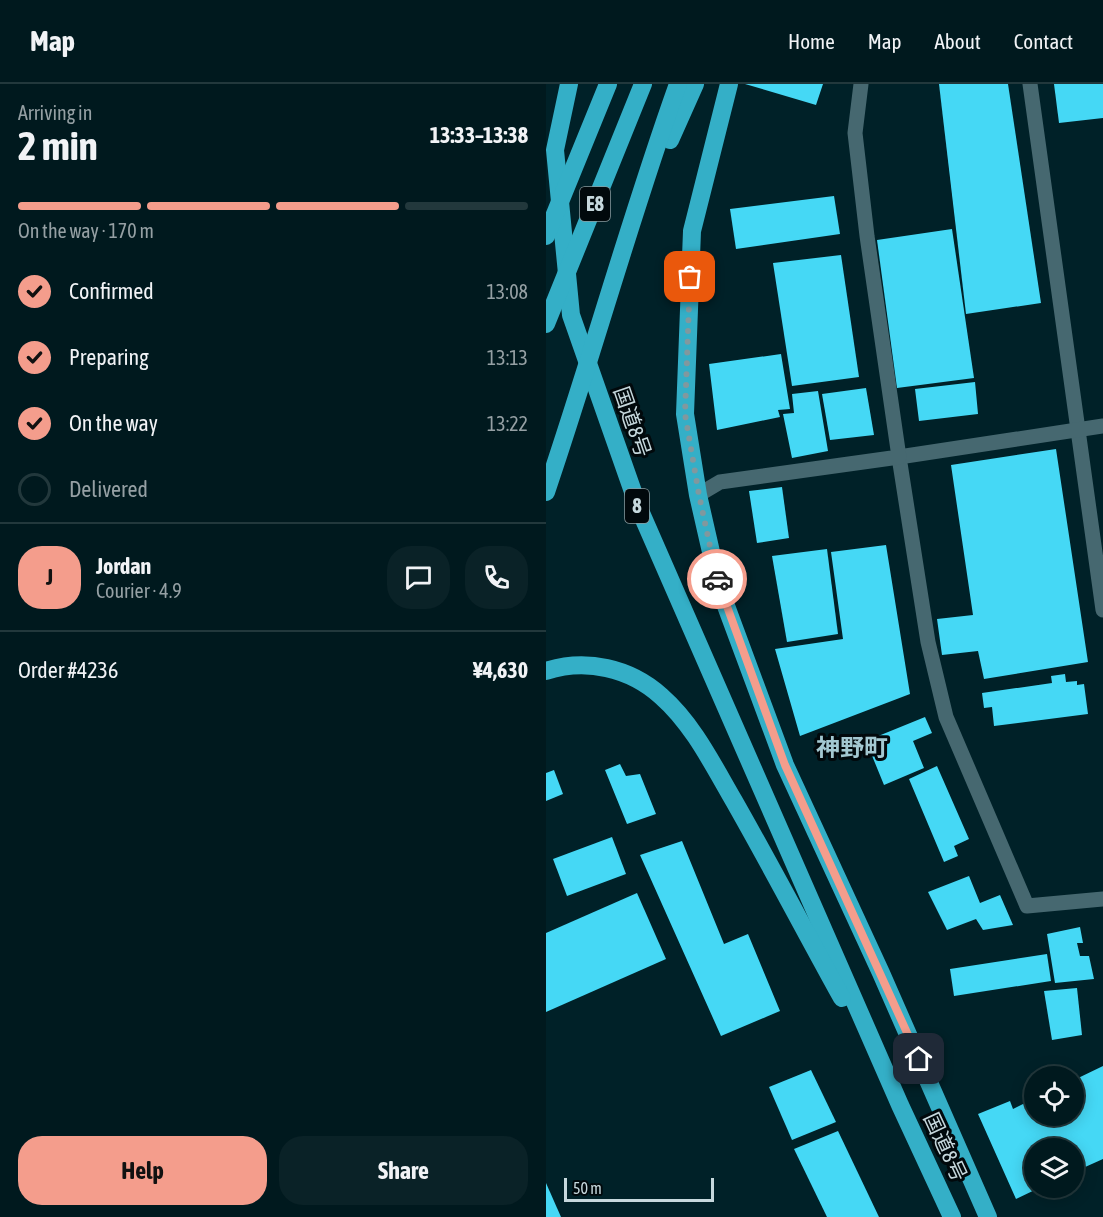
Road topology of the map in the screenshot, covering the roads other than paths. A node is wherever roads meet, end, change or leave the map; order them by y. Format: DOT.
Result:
graph roads {
  1 [pos="569,84"];
  2 [pos="608,84"];
  3 [pos="643,84"];
  4 [pos="678,84"];
  5 [pos="695,84"];
  6 [pos="729,84"];
  7 [pos="861,84"];
  8 [pos="1030,84"];
  9 [pos="632,226"];
  10 [pos="546,236"];
  11 [pos="546,324"];
  12 [pos="1103,426"];
  13 [pos="1079,430"];
  14 [pos="899,457"];
  15 [pos="546,492"];
  16 [pos="699,495"];
  17 [pos="1103,610"];
  18 [pos="546,670"];
  19 [pos="1103,899"];
  20 [pos="900,1105"];
  21 [pos="952,1217"];
  22 [pos="988,1217"];
  1 -- 20 [label="highway, 国道8号 / 8"];
  2 -- 10 [label="highway, E8"];
  3 -- 11 [label="highway, E8"];
  4 -- 9 [label="highway"];
  5 -- 9 [label="highway"];
  6 -- 16 [label="highway, 国道8号"];
  7 -- 14 [label="street"];
  8 -- 13 [label="street"];
  9 -- 15 [label="highway"];
  12 -- 13 [label="street"];
  13 -- 14 [label="street"];
  13 -- 17 [label="street"];
  14 -- 16 [label="street"];
  14 -- 19 [label="street"];
  16 -- 22 [label="highway, 国道8号"];
  18 -- 20 [label="highway"];
  20 -- 21 [label="highway, 国道8号 / 8"];
}
